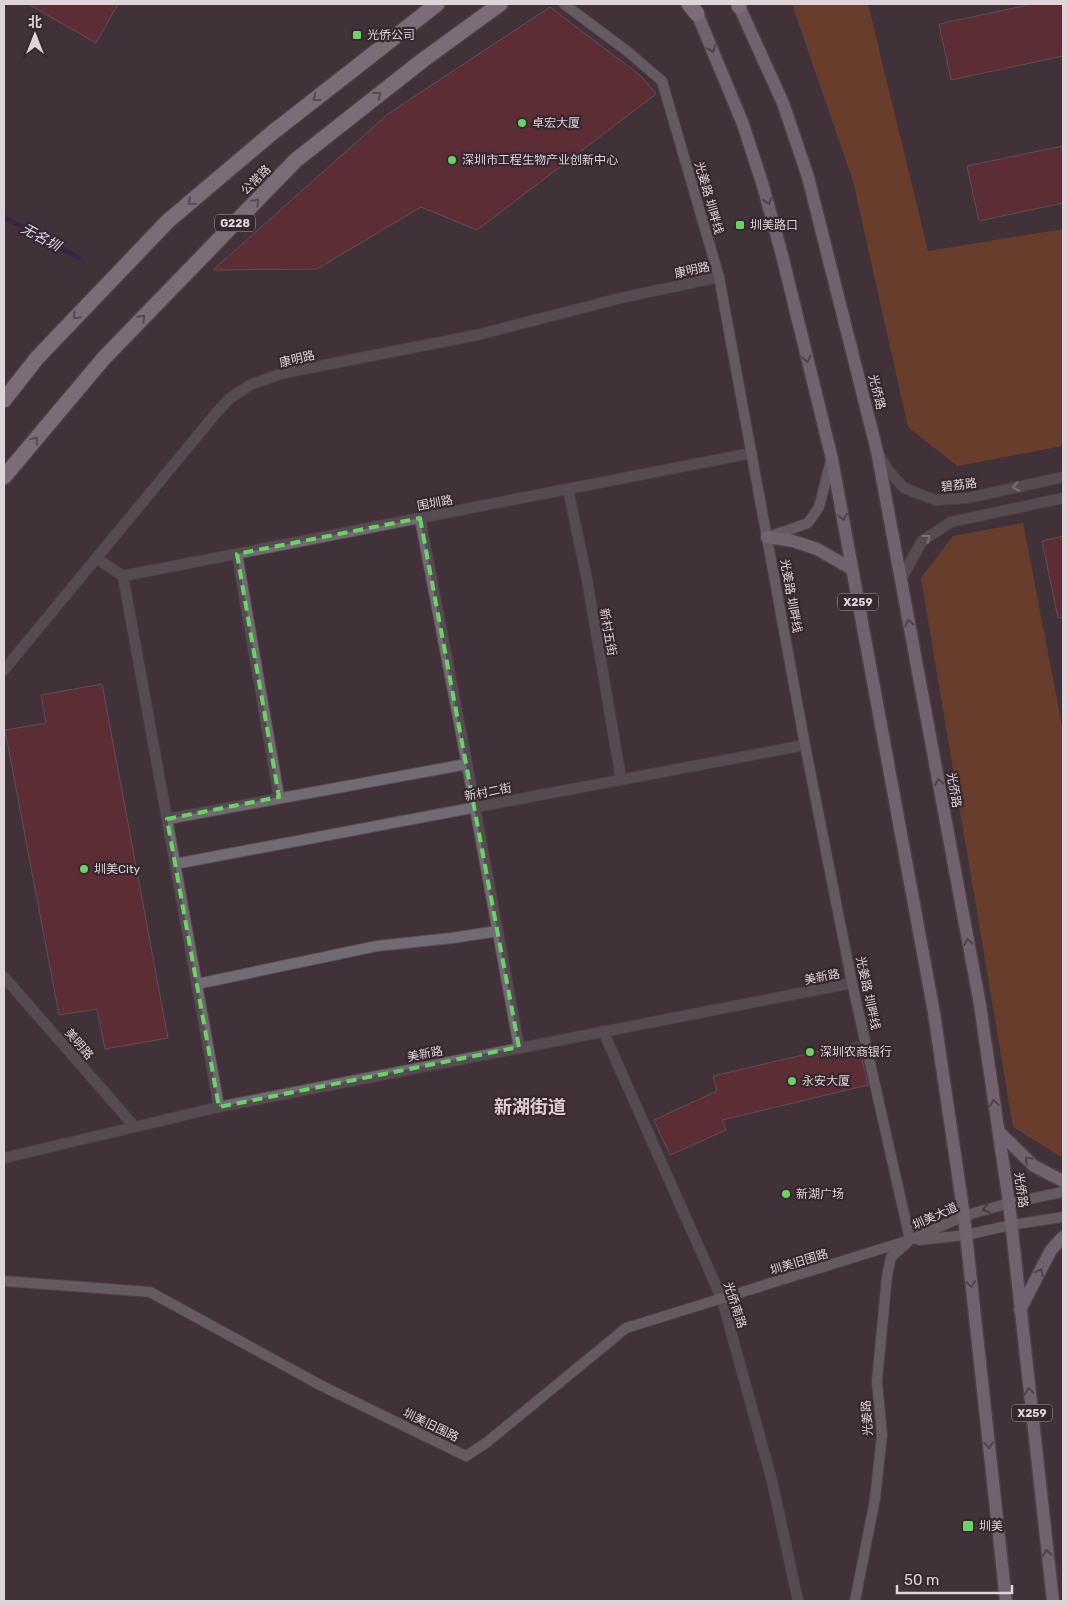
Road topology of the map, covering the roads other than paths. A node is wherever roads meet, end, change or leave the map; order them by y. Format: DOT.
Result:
graph roads {
  1 [pos="438,4"];
  2 [pos="500,4"];
  3 [pos="564,4"];
  4 [pos="739,5"];
  5 [pos="693,7"];
  6 [pos="719,277"];
  7 [pos="4,400"];
  8 [pos="877,450"];
  9 [pos="752,453"];
  10 [pos="832,459"];
  11 [pos="4,477"];
  12 [pos="1063,477"];
  13 [pos="568,489"];
  14 [pos="1063,498"];
  15 [pos="420,518"];
  16 [pos="767,537"];
  17 [pos="238,554"];
  18 [pos="96,558"];
  19 [pos="852,569"];
  20 [pos="123,576"];
  21 [pos="901,579"];
  22 [pos="4,670"];
  23 [pos="805,745"];
  24 [pos="467,764"];
  25 [pos="622,780"];
  26 [pos="278,797"];
  27 [pos="475,807"];
  28 [pos="167,819"];
  29 [pos="175,864"];
  30 [pos="498,932"];
  31 [pos="4,976"];
  32 [pos="197,984"];
  33 [pos="852,984"];
  34 [pos="603,1031"];
  35 [pos="519,1048"];
  36 [pos="220,1107"];
  37 [pos="135,1127"];
  38 [pos="999,1132"];
  39 [pos="4,1158"];
  40 [pos="1063,1181"];
  41 [pos="1063,1192"];
  42 [pos="1009,1203"];
  43 [pos="964,1216"];
  44 [pos="1063,1217"];
  45 [pos="1011,1225"];
  46 [pos="966,1235"];
  47 [pos="1063,1237"];
  48 [pos="910,1240"];
  49 [pos="4,1281"];
  50 [pos="722,1298"];
  51 [pos="1020,1310"];
  52 [pos="798,1601"];
  53 [pos="855,1601"];
  54 [pos="1006,1601"];
  55 [pos="1052,1601"];
  1 -- 7 [label="highway, 公常路, one-way"];
  11 -- 2 [label="highway, 公常路 / G228, one-way"];
  3 -- 6 [label="street, 光姜路 圳畔线"];
  4 -- 8 [label="main road, 光侨路 / X259"];
  5 -- 10 [label="main road, X259, one-way"];
  6 -- 9 [label="street, 光姜路 圳畔线"];
  6 -- 18 [label="street, 康明路"];
  12 -- 8 [label="street, 碧荔路, one-way"];
  8 -- 21 [label="main road, 光侨路 / X259"];
  9 -- 13 [label="street, 围圳路"];
  9 -- 16 [label="street, 光姜路 圳畔线"];
  10 -- 16 [label="street"];
  10 -- 19 [label="main road, X259, one-way"];
  13 -- 15 [label="street, 围圳路"];
  13 -- 25 [label="street, 新村五街"];
  21 -- 14 [label="street, one-way"];
  15 -- 17 [label="street, 围圳路"];
  15 -- 24 [label="street"];
  16 -- 19 [label="main road"];
  16 -- 23 [label="street, 光姜路 圳畔线"];
  17 -- 20 [label="street, 围圳路"];
  17 -- 26 [label="street"];
  18 -- 20 [label="street"];
  18 -- 22 [label="street, 康明路"];
  19 -- 43 [label="main road, X259"];
  20 -- 28 [label="street"];
  38 -- 21 [label="main road, 光侨路 / X259, one-way"];
  23 -- 25 [label="street, 新村二街"];
  23 -- 33 [label="street, 光姜路 圳畔线"];
  24 -- 26 [label="street"];
  24 -- 27 [label="street"];
  25 -- 27 [label="street, 新村二街"];
  26 -- 28 [label="street"];
  27 -- 29 [label="street, 新村二街"];
  27 -- 30 [label="street"];
  28 -- 29 [label="street"];
  29 -- 32 [label="street"];
  30 -- 32 [label="street"];
  30 -- 35 [label="street"];
  31 -- 37 [label="street, 美明路"];
  32 -- 36 [label="street"];
  33 -- 34 [label="street, 美新路"];
  33 -- 48 [label="street, 光姜路 圳畔线"];
  34 -- 35 [label="street, 美新路"];
  34 -- 50 [label="street, 光侨南路"];
  35 -- 36 [label="street, 美新路"];
  36 -- 37 [label="street, 美新路"];
  37 -- 39 [label="street, 美新路"];
  40 -- 38 [label="main road, one-way"];
  38 -- 42 [label="main road, 光侨路 / X259"];
  41 -- 42 [label="street, 圳美大道"];
  42 -- 43 [label="street, 圳美大道, one-way"];
  42 -- 45 [label="main road, 光侨路 / X259"];
  43 -- 46 [label="main road, X259"];
  43 -- 48 [label="street, 圳美大道"];
  44 -- 45 [label="street, 圳美大道"];
  45 -- 46 [label="street, 圳美大道"];
  45 -- 51 [label="main road, 光侨路 / X259"];
  46 -- 48 [label="street, 圳美大道"];
  46 -- 54 [label="main road, X259, one-way"];
  51 -- 47 [label="main road, one-way"];
  48 -- 50 [label="street, 圳美旧围路"];
  48 -- 53 [label="street, 光姜路"];
  49 -- 50 [label="street, 圳美旧围路"];
  50 -- 52 [label="street, 光侨南路"];
  55 -- 51 [label="main road, 光侨路 / X259, one-way"];
}
